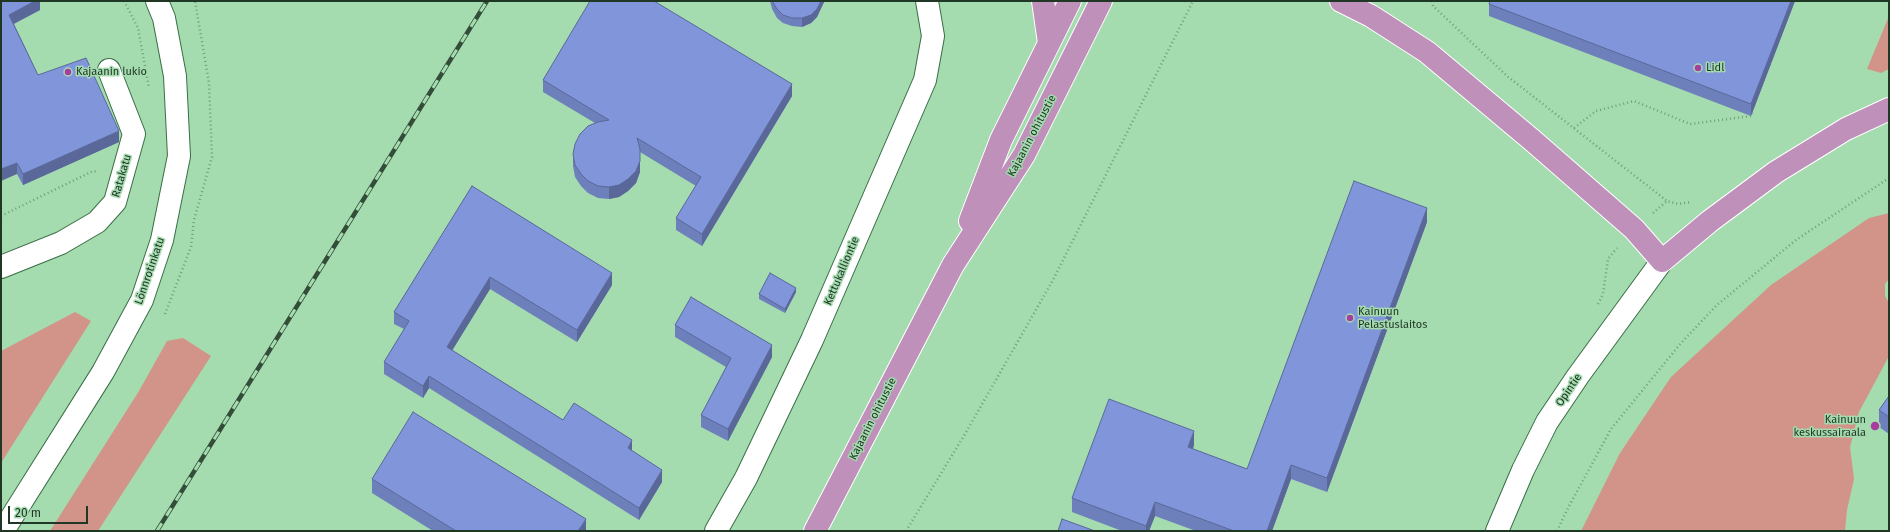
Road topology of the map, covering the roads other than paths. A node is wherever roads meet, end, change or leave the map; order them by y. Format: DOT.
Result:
graph roads {
  1 [pos="157,1"];
  2 [pos="927,1"];
  3 [pos="1043,1"];
  4 [pos="1070,1"];
  5 [pos="1101,1"];
  6 [pos="1113,1"];
  7 [pos="1341,1"];
  8 [pos="1084,34"];
  9 [pos="1049,42"];
  10 [pos="109,70"];
  11 [pos="1889,109"];
  12 [pos="1662,262"];
  13 [pos="953,265"];
  14 [pos="1,267"];
  15 [pos="4,531"];
  16 [pos="716,531"];
  17 [pos="815,531"];
  18 [pos="1497,531"];
  1 -- 15 [label="street, Lönnrotinkatu"];
  2 -- 16 [label="street, Kettukalliontie"];
  3 -- 9 [label="highway"];
  4 -- 9 [label="highway, Kajaanin ohitustie"];
  5 -- 8 [label="highway, Kajaanin ohitustie"];
  6 -- 8 [label="highway"];
  7 -- 12 [label="highway"];
  8 -- 13 [label="highway, Kajaanin ohitustie"];
  9 -- 13 [label="highway, Kajaanin ohitustie"];
  10 -- 14 [label="street, Ratakatu"];
  11 -- 12 [label="highway"];
  12 -- 18 [label="street, Opintie"];
  13 -- 17 [label="highway, Kajaanin ohitustie"];
}
